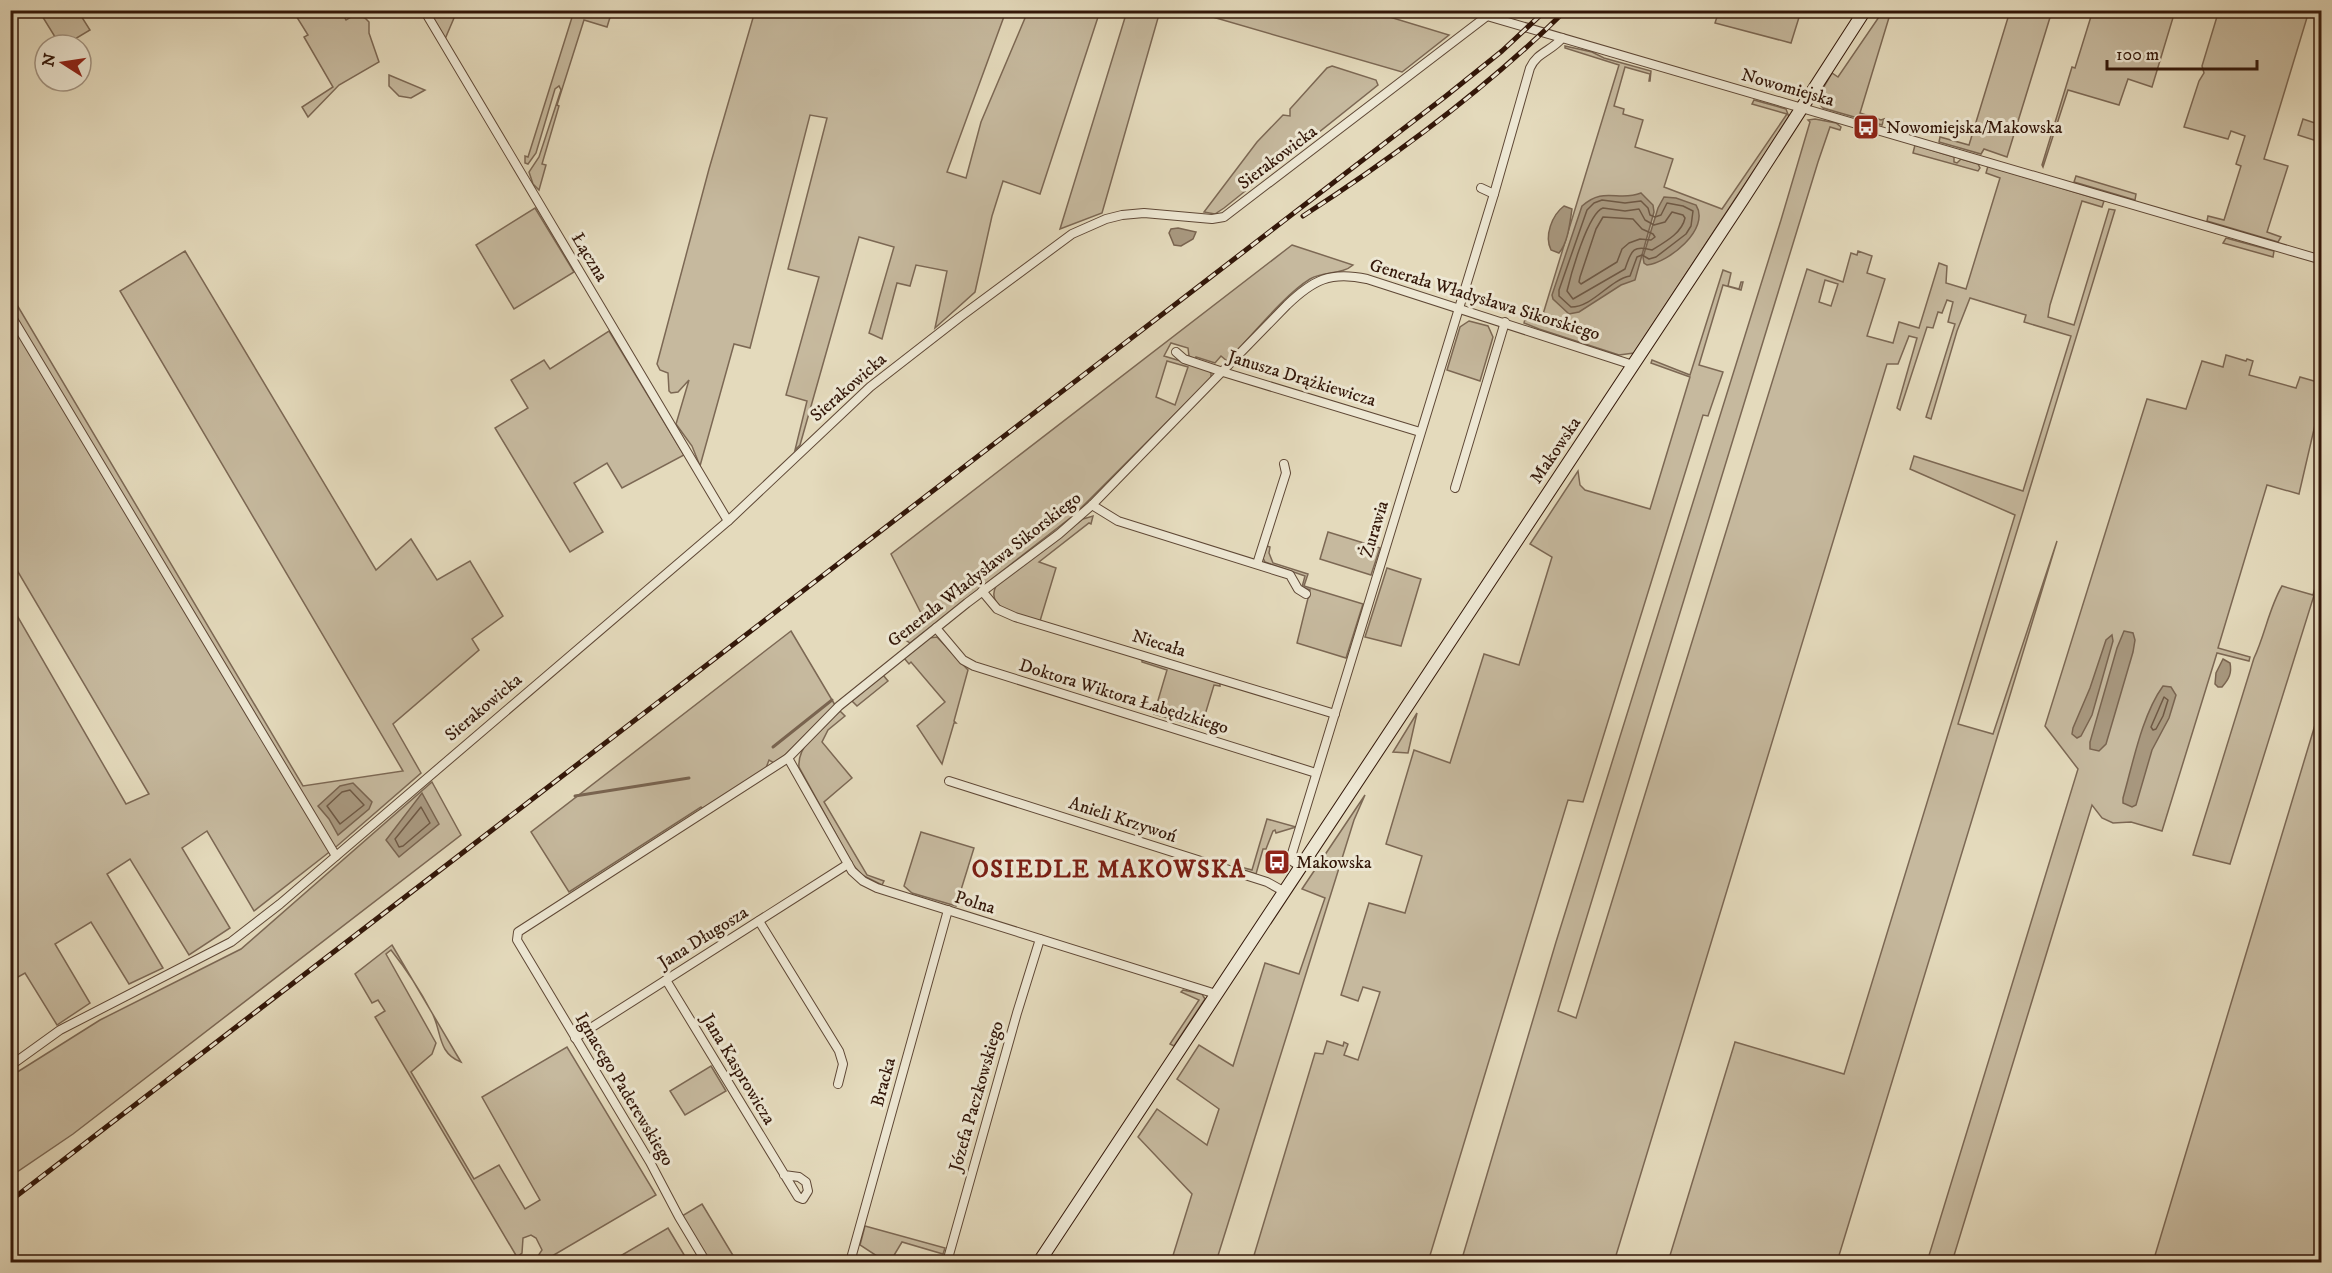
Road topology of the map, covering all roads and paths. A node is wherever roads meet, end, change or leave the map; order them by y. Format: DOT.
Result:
graph roads {
  1 [pos="424,10"];
  2 [pos="1477,10"];
  3 [pos="1866,10"];
  4 [pos="1487,16"];
  5 [pos="1562,38"];
  6 [pos="1802,108"];
  7 [pos="1481,188"];
  8 [pos="1494,194"];
  9 [pos="2322,260"];
  10 [pos="1458,307"];
  11 [pos="10,314"];
  12 [pos="1505,322"];
  13 [pos="1176,352"];
  14 [pos="1633,365"];
  15 [pos="1223,372"];
  16 [pos="1420,432"];
  17 [pos="1284,464"];
  18 [pos="1455,488"];
  19 [pos="1092,505"];
  20 [pos="728,521"];
  21 [pos="1257,564"];
  22 [pos="982,591"];
  23 [pos="1306,594"];
  24 [pos="936,628"];
  25 [pos="1335,714"];
  26 [pos="788,758"];
  27 [pos="1316,773"];
  28 [pos="949,781"];
  29 [pos="336,856"];
  30 [pos="848,864"];
  31 [pos="1301,867"];
  32 [pos="1285,892"];
  33 [pos="948,910"];
  34 [pos="759,921"];
  35 [pos="518,932"];
  36 [pos="1040,939"];
  37 [pos="666,980"];
  38 [pos="1216,994"];
  39 [pos="575,1038"];
  40 [pos="10,1066"];
  41 [pos="838,1084"];
  42 [pos="784,1175"];
  43 [pos="706,1263"];
  44 [pos="850,1263"];
  45 [pos="947,1263"];
  46 [pos="1039,1263"];
  1 -- 20 [label="street, Łączna"];
  2 -- 4 [label="street"];
  3 -- 6 [label="street, Makowska"];
  4 -- 5 [label="street, Nowomiejska"];
  4 -- 20 [label="street, Sierakowicka"];
  5 -- 6 [label="street, Nowomiejska"];
  5 -- 8 [label="street, Żurawia"];
  6 -- 9 [label="street, Nowomiejska"];
  6 -- 14 [label="street, Makowska"];
  7 -- 8 [label="street"];
  8 -- 10 [label="street, Żurawia"];
  10 -- 12 [label="street, Generała Władysława Sikorskiego"];
  10 -- 15 [label="street, Generała Władysława Sikorskiego"];
  10 -- 16 [label="street, Żurawia"];
  11 -- 29 [label="street"];
  12 -- 14 [label="street, Generała Władysława Sikorskiego"];
  12 -- 18 [label="street"];
  13 -- 15 [label="street, Janusza Drążkiewicza"];
  14 -- 31 [label="street, Makowska"];
  15 -- 16 [label="street, Janusza Drążkiewicza"];
  15 -- 19 [label="street, Generała Władysława Sikorskiego"];
  16 -- 25 [label="street, Żurawia"];
  17 -- 21 [label="street"];
  19 -- 21 [label="street"];
  19 -- 22 [label="street, Generała Władysława Sikorskiego"];
  20 -- 29 [label="street, Sierakowicka"];
  21 -- 23 [label="street"];
  22 -- 24 [label="street, Generała Władysława Sikorskiego"];
  22 -- 25 [label="street, Niecała"];
  24 -- 26 [label="street, Generała Władysława Sikorskiego"];
  24 -- 27 [label="street, Doktora Wiktora Łabędzkiego"];
  25 -- 27 [label="street, Żurawia"];
  26 -- 30 [label="street, Polna"];
  26 -- 35 [label="street, Generała Władysława Sikorskiego"];
  27 -- 31 [label="street, Żurawia"];
  28 -- 32 [label="street, Anieli Krzywoń"];
  29 -- 40 [label="street, Sierakowicka"];
  30 -- 33 [label="street, Polna"];
  30 -- 34 [label="street, Jana Długosza"];
  31 -- 32 [label="street, Makowska"];
  32 -- 38 [label="street, Makowska"];
  33 -- 36 [label="street, Polna"];
  33 -- 44 [label="street, Bracka"];
  34 -- 37 [label="street, Jana Długosza"];
  34 -- 41 [label="street"];
  35 -- 39 [label="street, Ignacego Paderewskiego"];
  36 -- 38 [label="street, Polna"];
  36 -- 45 [label="street, Józefa Paczkowskiego"];
  37 -- 39 [label="street, Jana Długosza"];
  37 -- 42 [label="street, Jana Kasprowicza"];
  38 -- 46 [label="street, Makowska"];
  39 -- 43 [label="street, Ignacego Paderewskiego"];
}
